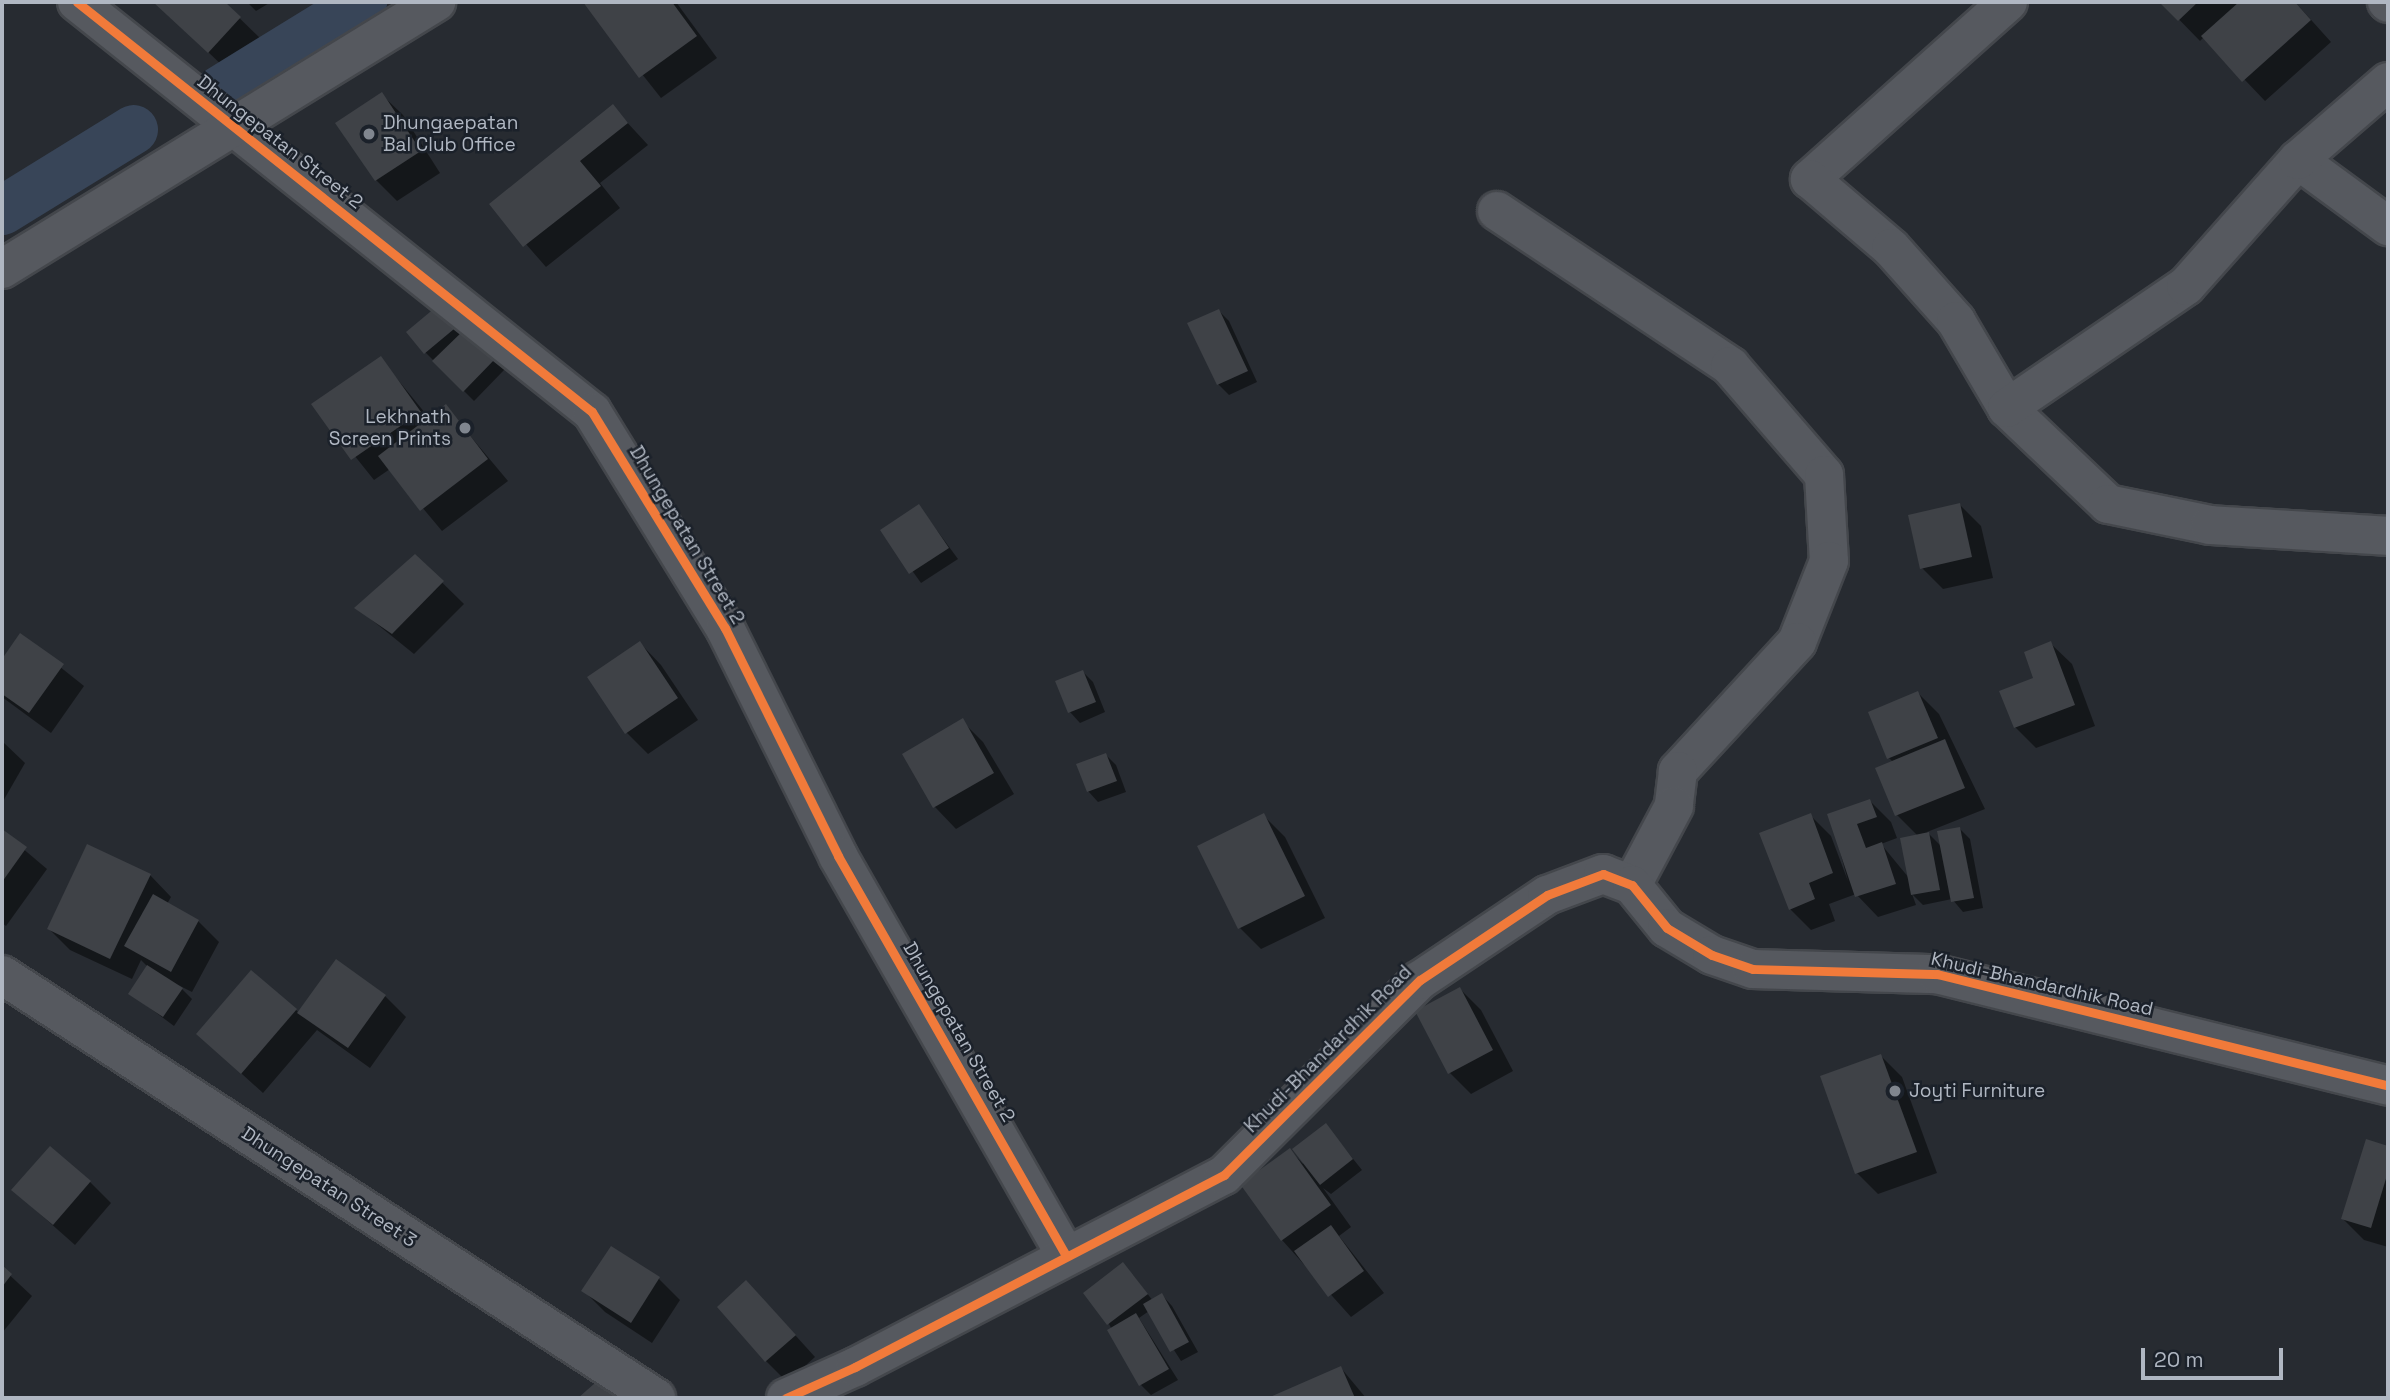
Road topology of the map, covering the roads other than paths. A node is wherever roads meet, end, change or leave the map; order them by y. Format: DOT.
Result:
graph roads {
  1 [pos="77,2"];
  2 [pos="436,2"];
  3 [pos="2008,2"];
  4 [pos="2388,82"];
  5 [pos="232,127"];
  6 [pos="2298,160"];
  7 [pos="1497,211"];
  8 [pos="2388,226"];
  9 [pos="2,269"];
  10 [pos="2007,408"];
  11 [pos="2388,536"];
  12 [pos="1632,885"];
  13 [pos="2,975"];
  14 [pos="2388,1086"];
  15 [pos="1066,1255"];
  16 [pos="656,1398"];
  17 [pos="786,1398"];
  1 -- 5 [label="street, Dhungepatan Street 2"];
  2 -- 5 [label="street"];
  3 -- 10 [label="street"];
  4 -- 6 [label="street"];
  5 -- 9 [label="street"];
  5 -- 15 [label="street, Dhungepatan Street 2"];
  6 -- 8 [label="street"];
  6 -- 10 [label="street"];
  7 -- 12 [label="street"];
  10 -- 11 [label="street"];
  12 -- 14 [label="street, Khudi-Bhandardhik Road"];
  12 -- 15 [label="street, Khudi-Bhandardhik Road"];
  13 -- 16 [label="street, Dhungepatan Street 3"];
  15 -- 17 [label="street, Khudi-Bhandardhik Road"];
}
